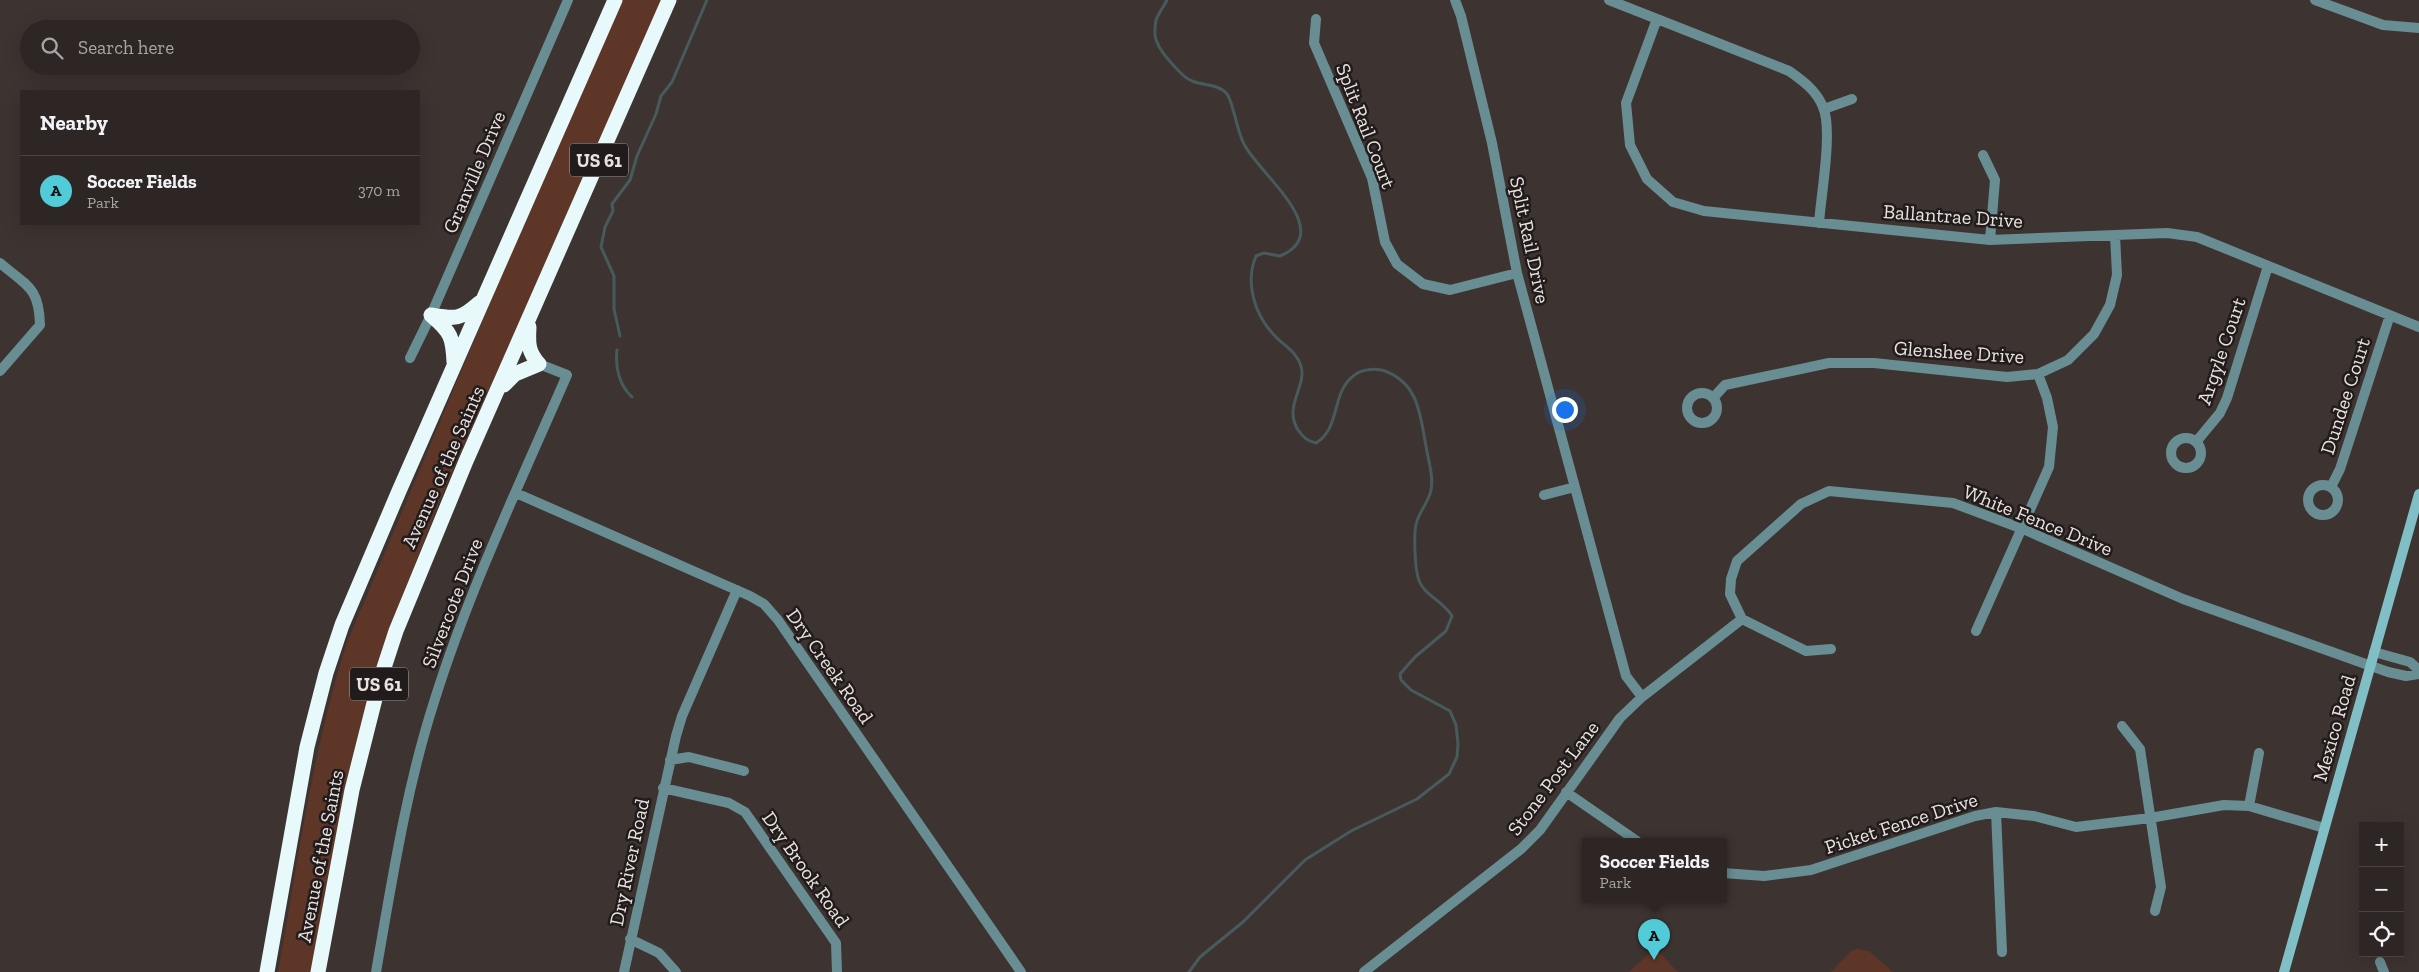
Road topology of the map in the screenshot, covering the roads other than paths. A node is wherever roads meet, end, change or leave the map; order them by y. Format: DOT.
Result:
graph roads {
  1 [pos="568,0"];
  2 [pos="615,0"];
  3 [pos="669,0"];
  4 [pos="1455,0"];
  5 [pos="1609,0"];
  6 [pos="2315,0"];
  7 [pos="1316,19"];
  8 [pos="1657,19"];
  9 [pos="2419,28"];
  10 [pos="1852,99"];
  11 [pos="1824,109"];
  12 [pos="1983,156"];
  13 [pos="1819,223"];
  14 [pos="2115,235"];
  15 [pos="1990,240"];
  16 [pos="0,263"];
  17 [pos="2268,266"];
  18 [pos="1517,273"];
  19 [pos="484,298"];
  20 [pos="431,315"];
  21 [pos="2390,315"];
  22 [pos="529,320"];
  23 [pos="2419,327"];
  24 [pos="410,358"];
  25 [pos="539,364"];
  26 [pos="454,366"];
  27 [pos="0,371"];
  28 [pos="2038,374"];
  29 [pos="497,392"];
  30 [pos="1714,398"];
  31 [pos="2196,442"];
  32 [pos="1575,487"];
  33 [pos="2331,487"];
  34 [pos="516,493"];
  35 [pos="2419,494"];
  36 [pos="1544,495"];
  37 [pos="2023,529"];
  38 [pos="737,590"];
  39 [pos="1742,618"];
  40 [pos="1976,631"];
  41 [pos="1831,649"];
  42 [pos="2374,652"];
  43 [pos="2371,665"];
  44 [pos="2419,670"];
  45 [pos="2419,674"];
  46 [pos="1642,697"];
  47 [pos="2122,726"];
  48 [pos="2259,753"];
  49 [pos="670,760"];
  50 [pos="744,771"];
  51 [pos="664,788"];
  52 [pos="1566,792"];
  53 [pos="2248,806"];
  54 [pos="1996,812"];
  55 [pos="2150,818"];
  56 [pos="2324,828"];
  57 [pos="1633,838"];
  58 [pos="1727,873"];
  59 [pos="2155,911"];
  60 [pos="630,940"];
  61 [pos="2002,952"];
  62 [pos="2380,962"];
  63 [pos="267,972"];
  64 [pos="318,972"];
  65 [pos="376,972"];
  66 [pos="624,972"];
  67 [pos="676,972"];
  68 [pos="837,972"];
  69 [pos="1021,972"];
  70 [pos="1364,972"];
  71 [pos="2284,972"];
  72 [pos="2384,972"];
  1 -- 20 [label="street, Granville Drive"];
  2 -- 19 [label="highway, Avenue of the Saints / US 61"];
  3 -- 22 [label="highway, Avenue of the Saints / US 61"];
  4 -- 18 [label="street, Split Rail Drive"];
  5 -- 8 [label="street"];
  6 -- 9 [label="street"];
  7 -- 18 [label="street, Split Rail Court"];
  8 -- 11 [label="street"];
  8 -- 13 [label="street, Ballantrae Drive"];
  10 -- 11 [label="street"];
  11 -- 13 [label="street"];
  12 -- 15 [label="street"];
  13 -- 15 [label="street, Ballantrae Drive"];
  14 -- 15 [label="street, Ballantrae Drive"];
  14 -- 17 [label="street, Ballantrae Drive"];
  14 -- 28 [label="street, Glenshee Drive"];
  16 -- 27 [label="street"];
  17 -- 21 [label="street, Ballantrae Drive"];
  17 -- 31 [label="street, Argyle Court"];
  18 -- 32 [label="street, Split Rail Drive"];
  19 -- 20 [label="highway"];
  19 -- 26 [label="highway, Avenue of the Saints / US 61"];
  20 -- 24 [label="street, Granville Drive"];
  20 -- 26 [label="highway"];
  21 -- 23 [label="street, Ballantrae Drive"];
  21 -- 33 [label="street, Dundee Court"];
  22 -- 25 [label="highway"];
  22 -- 29 [label="highway, Avenue of the Saints / US 61"];
  25 -- 29 [label="highway"];
  25 -- 34 [label="street, Silvercote Drive"];
  26 -- 63 [label="highway, Avenue of the Saints / US 61"];
  28 -- 30 [label="street, Glenshee Drive"];
  28 -- 37 [label="street"];
  29 -- 64 [label="highway, Avenue of the Saints / US 61"];
  32 -- 36 [label="street"];
  32 -- 46 [label="street, Split Rail Drive"];
  34 -- 38 [label="street, Dry Creek Road"];
  34 -- 65 [label="street, Silvercote Drive"];
  35 -- 42 [label="street, Mexico Road"];
  37 -- 39 [label="street, White Fence Drive"];
  37 -- 40 [label="street"];
  37 -- 43 [label="street, White Fence Drive"];
  38 -- 49 [label="street, Dry River Road"];
  38 -- 69 [label="street, Dry Creek Road"];
  39 -- 41 [label="street"];
  39 -- 46 [label="street, Stone Post Lane"];
  42 -- 43 [label="street, Mexico Road"];
  42 -- 44 [label="street"];
  43 -- 45 [label="street, White Fence Drive"];
  43 -- 56 [label="street, Mexico Road"];
  46 -- 52 [label="street, Stone Post Lane"];
  47 -- 55 [label="street"];
  48 -- 53 [label="street"];
  49 -- 50 [label="street"];
  49 -- 51 [label="street, Dry River Road"];
  51 -- 60 [label="street, Dry River Road"];
  51 -- 68 [label="street, Dry Brook Road"];
  52 -- 57 [label="street"];
  52 -- 70 [label="street, Stone Post Lane"];
  53 -- 55 [label="street, Picket Fence Drive"];
  53 -- 56 [label="street, Picket Fence Drive"];
  54 -- 55 [label="street, Picket Fence Drive"];
  54 -- 58 [label="street, Picket Fence Drive"];
  54 -- 61 [label="street"];
  55 -- 59 [label="street"];
  56 -- 71 [label="street, Mexico Road"];
  60 -- 66 [label="street, Dry River Road"];
  60 -- 67 [label="street"];
  62 -- 72 [label="street"];
}
